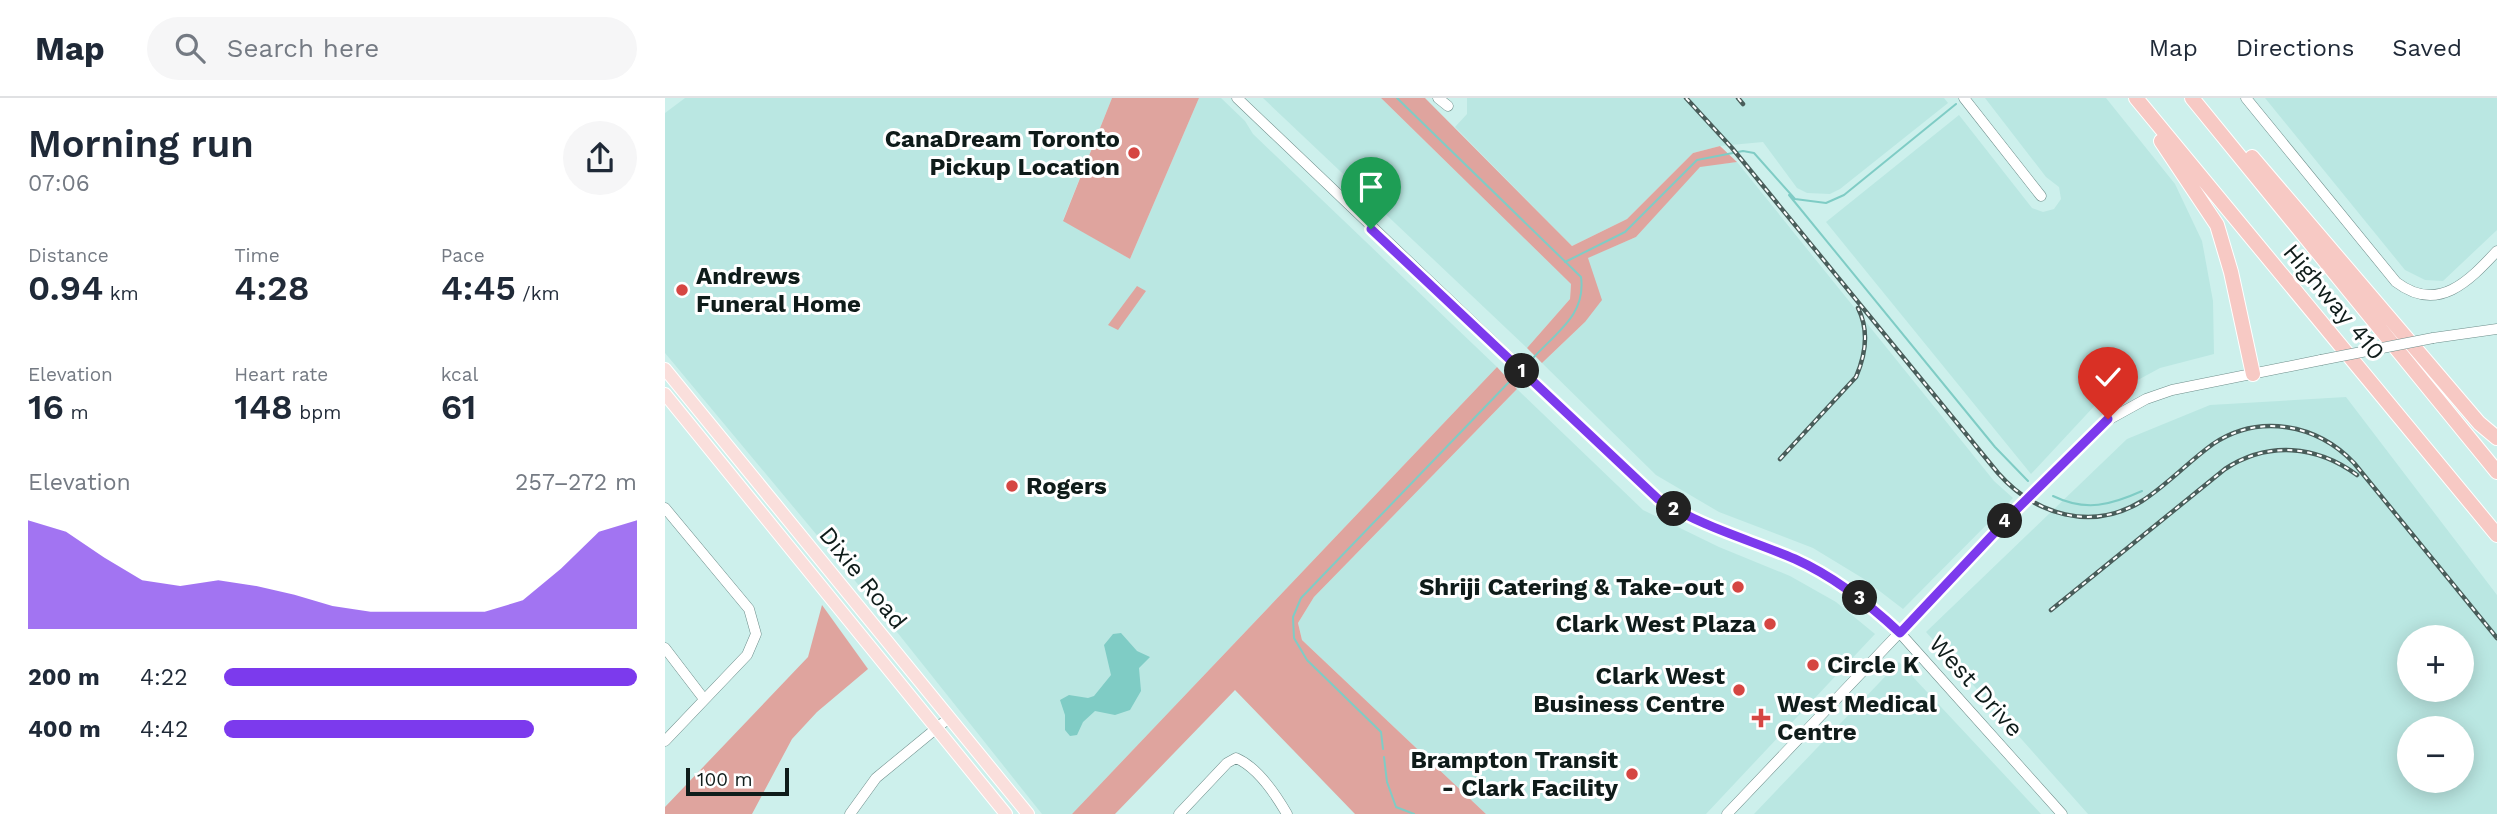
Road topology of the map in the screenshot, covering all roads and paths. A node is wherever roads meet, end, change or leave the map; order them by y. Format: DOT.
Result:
graph roads {
  1 [pos="1237,98"];
  2 [pos="1438,98"];
  3 [pos="1964,98"];
  4 [pos="2136,98"];
  5 [pos="2192,98"];
  6 [pos="2246,98"];
  7 [pos="1448,106"];
  8 [pos="2041,196"];
  9 [pos="2497,251"];
  10 [pos="2497,329"];
  11 [pos="665,369"];
  12 [pos="2253,374"];
  13 [pos="665,394"];
  14 [pos="2497,438"];
  15 [pos="2494,466"];
  16 [pos="665,508"];
  17 [pos="2497,535"];
  18 [pos="1900,633"];
  19 [pos="665,648"];
  20 [pos="704,699"];
  21 [pos="949,718"];
  22 [pos="936,727"];
  23 [pos="665,741"];
  24 [pos="851,814"];
  25 [pos="1006,814"];
  26 [pos="1028,814"];
  27 [pos="1179,814"];
  28 [pos="1287,814"];
  29 [pos="1727,814"];
  30 [pos="2062,814"];
  1 -- 18 [label="street, West Drive"];
  2 -- 7 [label="street"];
  3 -- 8 [label="street"];
  4 -- 12 [label="highway"];
  4 -- 17 [label="highway, Highway 410"];
  5 -- 14 [label="highway"];
  5 -- 15 [label="highway, Highway 410"];
  6 -- 9 [label="street"];
  10 -- 12 [label="street, bridge"];
  11 -- 21 [label="main road, Dixie Road"];
  12 -- 18 [label="street"];
  13 -- 22 [label="main road, Dixie Road"];
  16 -- 20 [label="street"];
  18 -- 29 [label="street"];
  18 -- 30 [label="street, West Drive"];
  19 -- 20 [label="street"];
  20 -- 23 [label="street"];
  21 -- 22 [label="street"];
  21 -- 26 [label="main road, Dixie Road"];
  22 -- 24 [label="street"];
  22 -- 25 [label="main road, Dixie Road"];
  27 -- 28 [label="street"];
}
